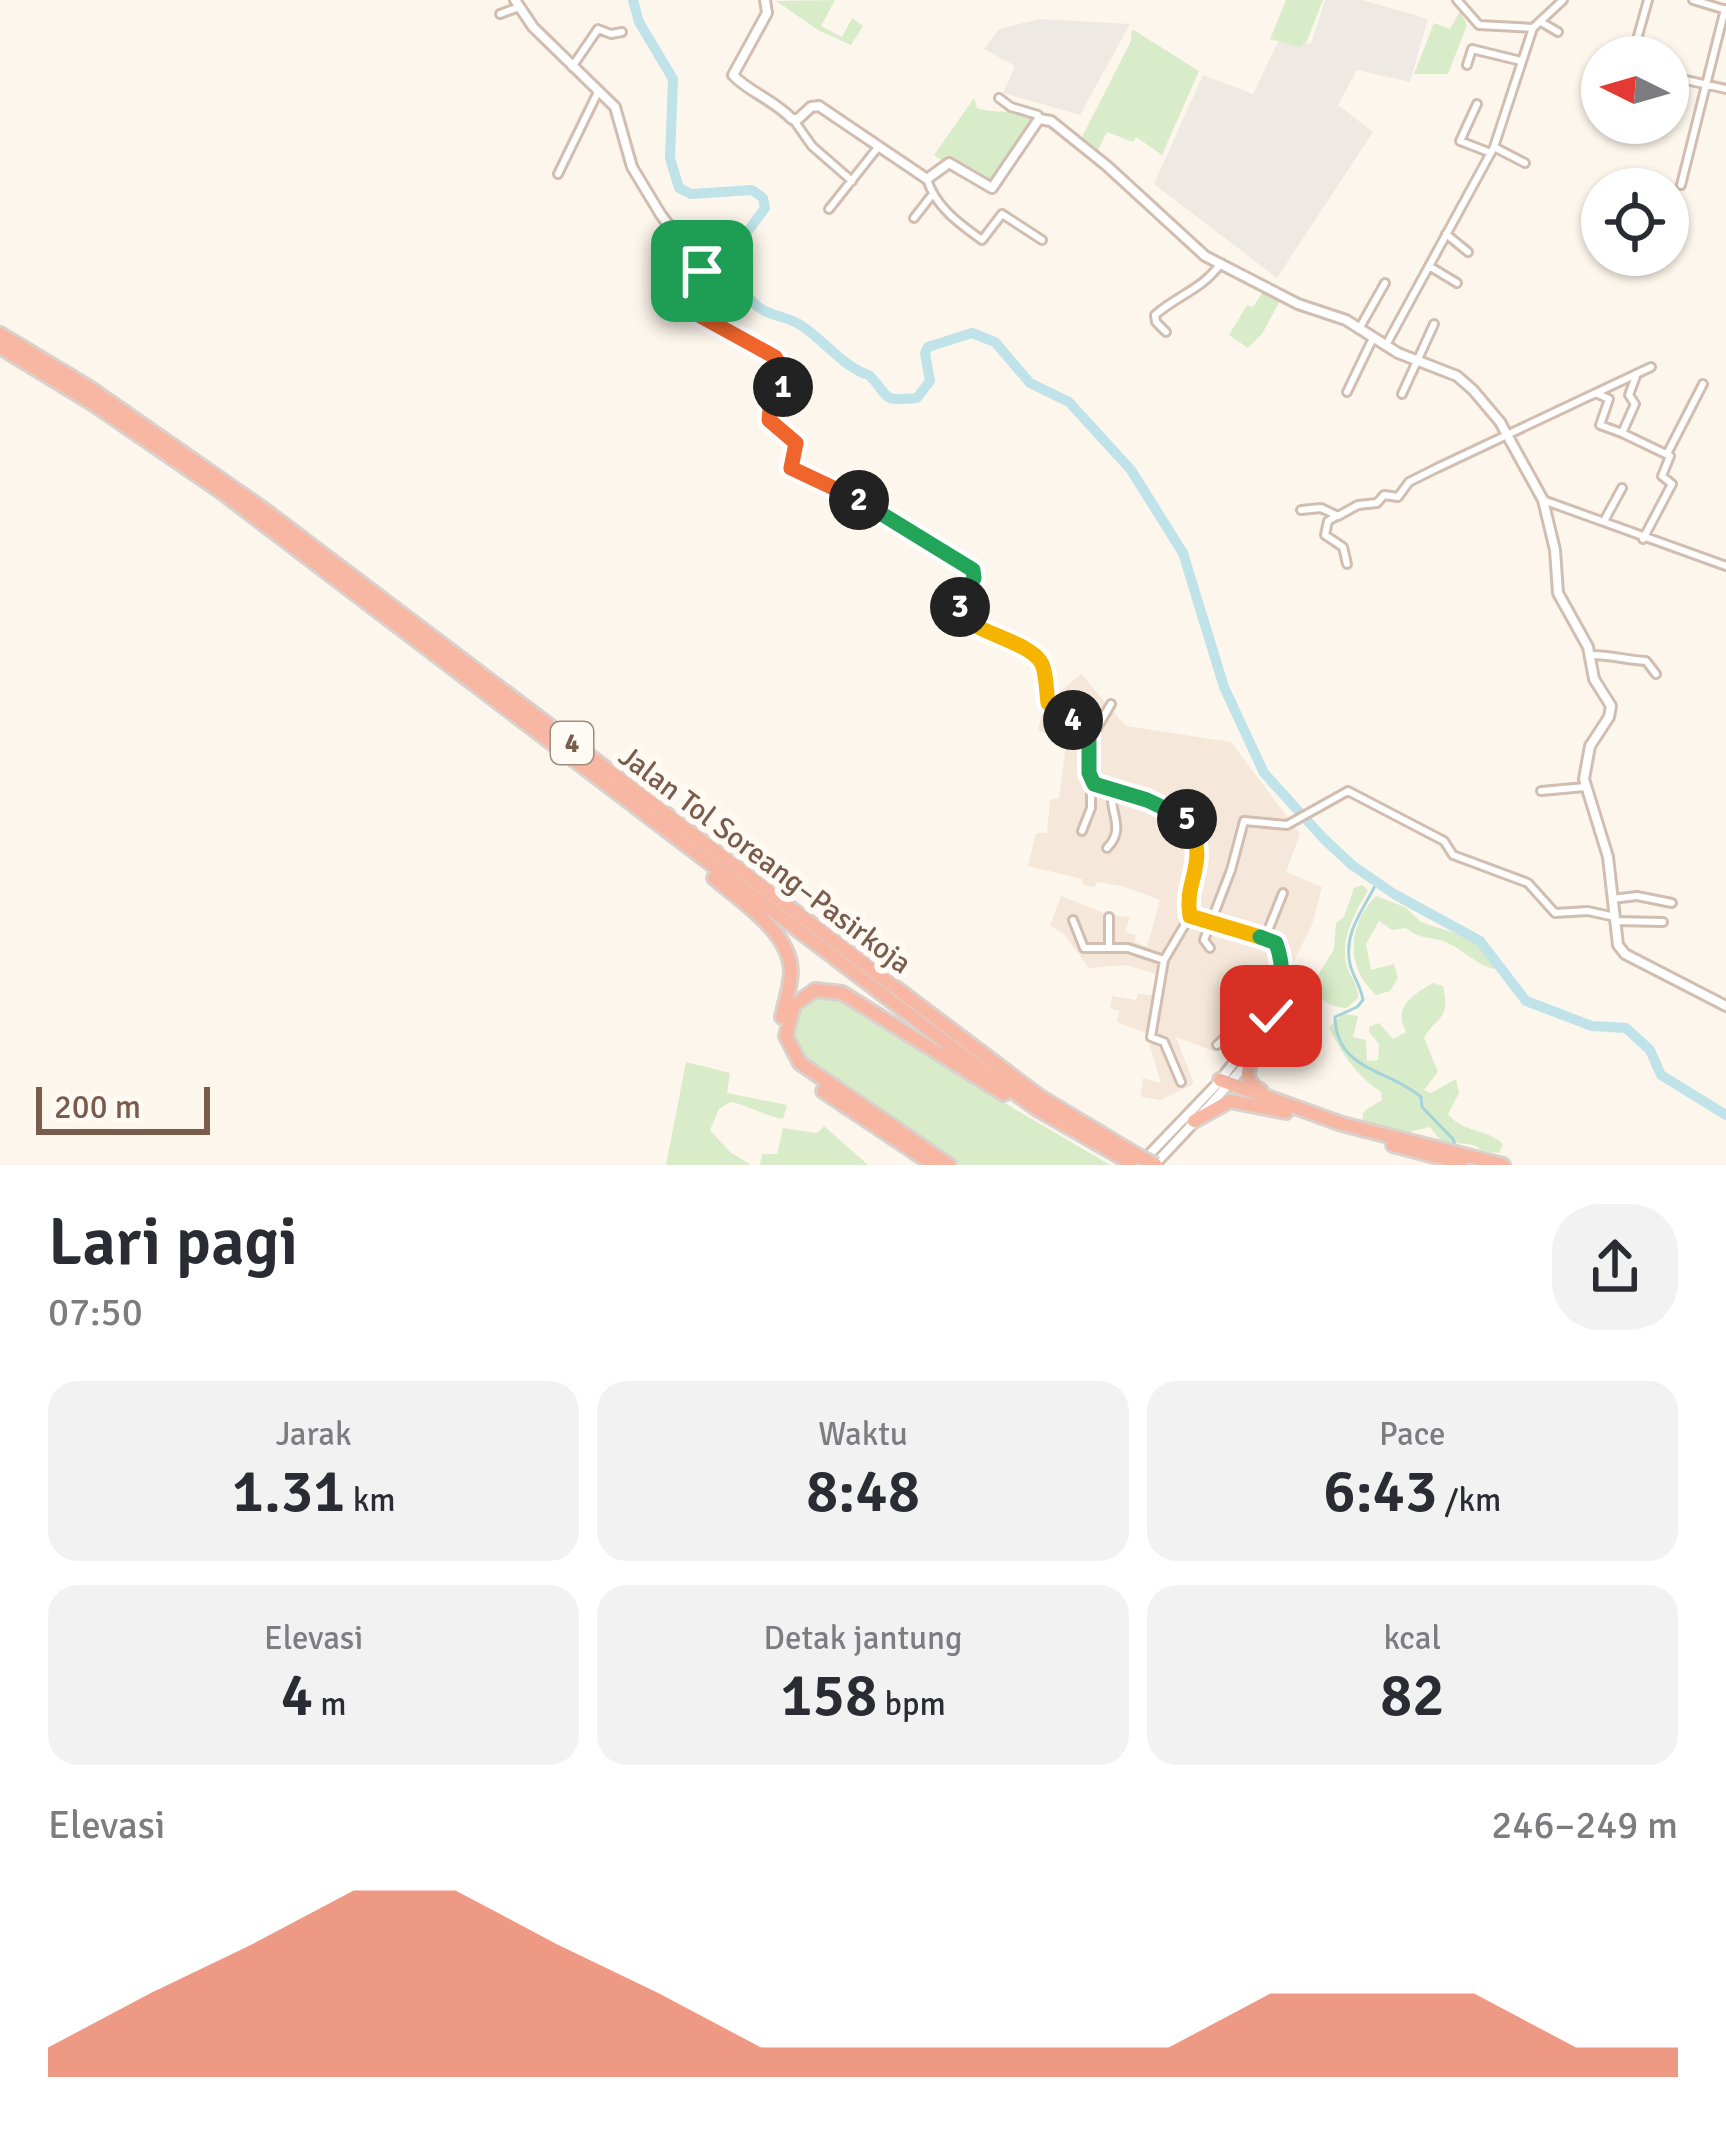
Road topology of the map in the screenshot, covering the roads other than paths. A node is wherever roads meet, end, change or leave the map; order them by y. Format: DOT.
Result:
graph roads {
  1 [pos="765,0"];
  2 [pos="1457,0"];
  3 [pos="1563,0"];
  4 [pos="1648,0"];
  5 [pos="1694,0"];
  6 [pos="1711,2"];
  7 [pos="517,4"];
  8 [pos="1726,10"];
  9 [pos="500,14"];
  10 [pos="1541,22"];
  11 [pos="1533,28"];
  12 [pos="622,32"];
  13 [pos="1558,32"];
  14 [pos="1638,36"];
  15 [pos="1521,61"];
  16 [pos="1467,65"];
  17 [pos="572,67"];
  18 [pos="1689,81"];
  19 [pos="1706,85"];
  20 [pos="1726,89"];
  21 [pos="598,92"];
  22 [pos="999,98"];
  23 [pos="1477,104"];
  24 [pos="793,119"];
  25 [pos="1039,119"];
  26 [pos="880,145"];
  27 [pos="1493,150"];
  28 [pos="1525,163"];
  29 [pos="1685,168"];
  30 [pos="558,173"];
  31 [pos="928,178"];
  32 [pos="853,181"];
  33 [pos="932,195"];
  34 [pos="829,209"];
  35 [pos="914,218"];
  36 [pos="1446,234"];
  37 [pos="1042,240"];
  38 [pos="1468,252"];
  39 [pos="1221,263"];
  40 [pos="1429,266"];
  41 [pos="1385,283"];
  42 [pos="1457,283"];
  43 [pos="1434,324"];
  44 [pos="1359,329"];
  45 [pos="1166,332"];
  46 [pos="0,334"];
  47 [pos="1373,338"];
  48 [pos="1386,345"];
  49 [pos="0,347"];
  50 [pos="1416,362"];
  51 [pos="1651,367"];
  52 [pos="1638,373"];
  53 [pos="1702,384"];
  54 [pos="1347,392"];
  55 [pos="1595,392"];
  56 [pos="1402,394"];
  57 [pos="1622,433"];
  58 [pos="1506,434"];
  59 [pos="1667,454"];
  60 [pos="1622,488"];
  61 [pos="1544,500"];
  62 [pos="1301,510"];
  63 [pos="1336,516"];
  64 [pos="1604,521"];
  65 [pos="1643,538"];
  66 [pos="1347,564"];
  67 [pos="1726,566"];
  68 [pos="1591,655"];
  69 [pos="1655,672"];
  70 [pos="1111,704"];
  71 [pos="1091,739"];
  72 [pos="1091,782"];
  73 [pos="1586,787"];
  74 [pos="1112,790"];
  75 [pos="1541,791"];
  76 [pos="1082,831"];
  77 [pos="679,843"];
  78 [pos="1107,848"];
  79 [pos="1283,893"];
  80 [pos="1612,899"];
  81 [pos="1672,903"];
  82 [pos="1190,916"];
  83 [pos="1109,917"];
  84 [pos="1615,919"];
  85 [pos="1073,920"];
  86 [pos="1663,922"];
  87 [pos="1212,924"];
  88 [pos="1265,938"];
  89 [pos="1109,947"];
  90 [pos="1210,948"];
  91 [pos="1164,960"];
  92 [pos="1280,988"];
  93 [pos="1282,1002"];
  94 [pos="1726,1006"];
  95 [pos="1217,1045"];
  96 [pos="1257,1047"];
  97 [pos="1181,1082"];
  98 [pos="1222,1083"];
  99 [pos="1282,1102"];
  100 [pos="1037,1109"];
  101 [pos="1299,1114"];
  102 [pos="1194,1120"];
  103 [pos="1441,1154"];
  104 [pos="1472,1161"];
  105 [pos="1145,1163"];
  106 [pos="935,1165"];
  107 [pos="949,1165"];
  108 [pos="1503,1165"];
  1 -- 24 [label="street"];
  2 -- 11 [label="street"];
  3 -- 10 [label="street"];
  4 -- 14 [label="street"];
  5 -- 6 [label="street"];
  6 -- 8 [label="street"];
  7 -- 9 [label="street"];
  7 -- 17 [label="street"];
  8 -- 19 [label="street"];
  10 -- 11 [label="street"];
  10 -- 13 [label="street"];
  11 -- 15 [label="street"];
  12 -- 17 [label="street"];
  15 -- 16 [label="street"];
  15 -- 27 [label="street"];
  17 -- 21 [label="street"];
  18 -- 19 [label="street"];
  19 -- 20 [label="street"];
  19 -- 29 [label="street"];
  21 -- 30 [label="street"];
  21 -- 71 [label="street"];
  22 -- 25 [label="street"];
  23 -- 27 [label="street"];
  24 -- 26 [label="street"];
  24 -- 32 [label="street"];
  25 -- 31 [label="street"];
  25 -- 39 [label="street"];
  26 -- 31 [label="street"];
  26 -- 32 [label="street"];
  27 -- 28 [label="street"];
  27 -- 36 [label="street"];
  31 -- 33 [label="street"];
  32 -- 34 [label="street"];
  33 -- 35 [label="street"];
  33 -- 37 [label="street"];
  36 -- 38 [label="street"];
  36 -- 40 [label="street"];
  39 -- 44 [label="street"];
  39 -- 45 [label="street"];
  40 -- 42 [label="street"];
  40 -- 48 [label="street"];
  41 -- 44 [label="street"];
  43 -- 50 [label="street"];
  44 -- 47 [label="street"];
  46 -- 105 [label="highway, Jalan Tol Soreang–Pasirkoja / 4"];
  47 -- 48 [label="street"];
  47 -- 54 [label="street"];
  48 -- 50 [label="street"];
  49 -- 77 [label="highway, Jalan Tol Soreang–Pasirkoja / 4"];
  50 -- 56 [label="street"];
  50 -- 58 [label="street"];
  51 -- 52 [label="street"];
  52 -- 55 [label="street"];
  52 -- 57 [label="street"];
  53 -- 59 [label="street"];
  55 -- 57 [label="street"];
  55 -- 58 [label="street"];
  57 -- 59 [label="street"];
  58 -- 61 [label="street"];
  58 -- 63 [label="street"];
  59 -- 65 [label="street"];
  60 -- 64 [label="street"];
  61 -- 64 [label="street"];
  61 -- 68 [label="street"];
  62 -- 63 [label="street"];
  63 -- 66 [label="street"];
  64 -- 65 [label="street"];
  65 -- 67 [label="street"];
  68 -- 69 [label="street"];
  68 -- 73 [label="street"];
  70 -- 71 [label="street"];
  71 -- 72 [label="street"];
  72 -- 74 [label="street"];
  72 -- 76 [label="street"];
  73 -- 75 [label="street"];
  73 -- 80 [label="street"];
  74 -- 78 [label="street"];
  74 -- 82 [label="street"];
  77 -- 100 [label="highway, Jalan Tol Soreang–Pasirkoja / 4"];
  77 -- 106 [label="highway"];
  79 -- 88 [label="street"];
  80 -- 81 [label="street"];
  80 -- 84 [label="street"];
  82 -- 87 [label="street"];
  82 -- 91 [label="street"];
  83 -- 89 [label="street"];
  84 -- 86 [label="street"];
  84 -- 87 [label="street"];
  84 -- 94 [label="street"];
  85 -- 89 [label="street"];
  87 -- 88 [label="street"];
  87 -- 90 [label="street"];
  88 -- 92 [label="street"];
  89 -- 91 [label="street"];
  91 -- 97 [label="street"];
  92 -- 93 [label="street"];
  92 -- 95 [label="street"];
  93 -- 96 [label="street"];
  93 -- 98 [label="street"];
  96 -- 98 [label="street"];
  96 -- 99 [label="highway"];
  98 -- 99 [label="highway"];
  98 -- 101 [label="highway"];
  98 -- 102 [label="street"];
  98 -- 105 [label="street"];
  99 -- 103 [label="highway"];
  100 -- 105 [label="highway, Jalan Tol Soreang–Pasirkoja / 4"];
  100 -- 107 [label="highway"];
  101 -- 102 [label="highway"];
  101 -- 103 [label="highway"];
  102 -- 105 [label="street"];
  103 -- 104 [label="highway"];
  104 -- 108 [label="highway"];
}
